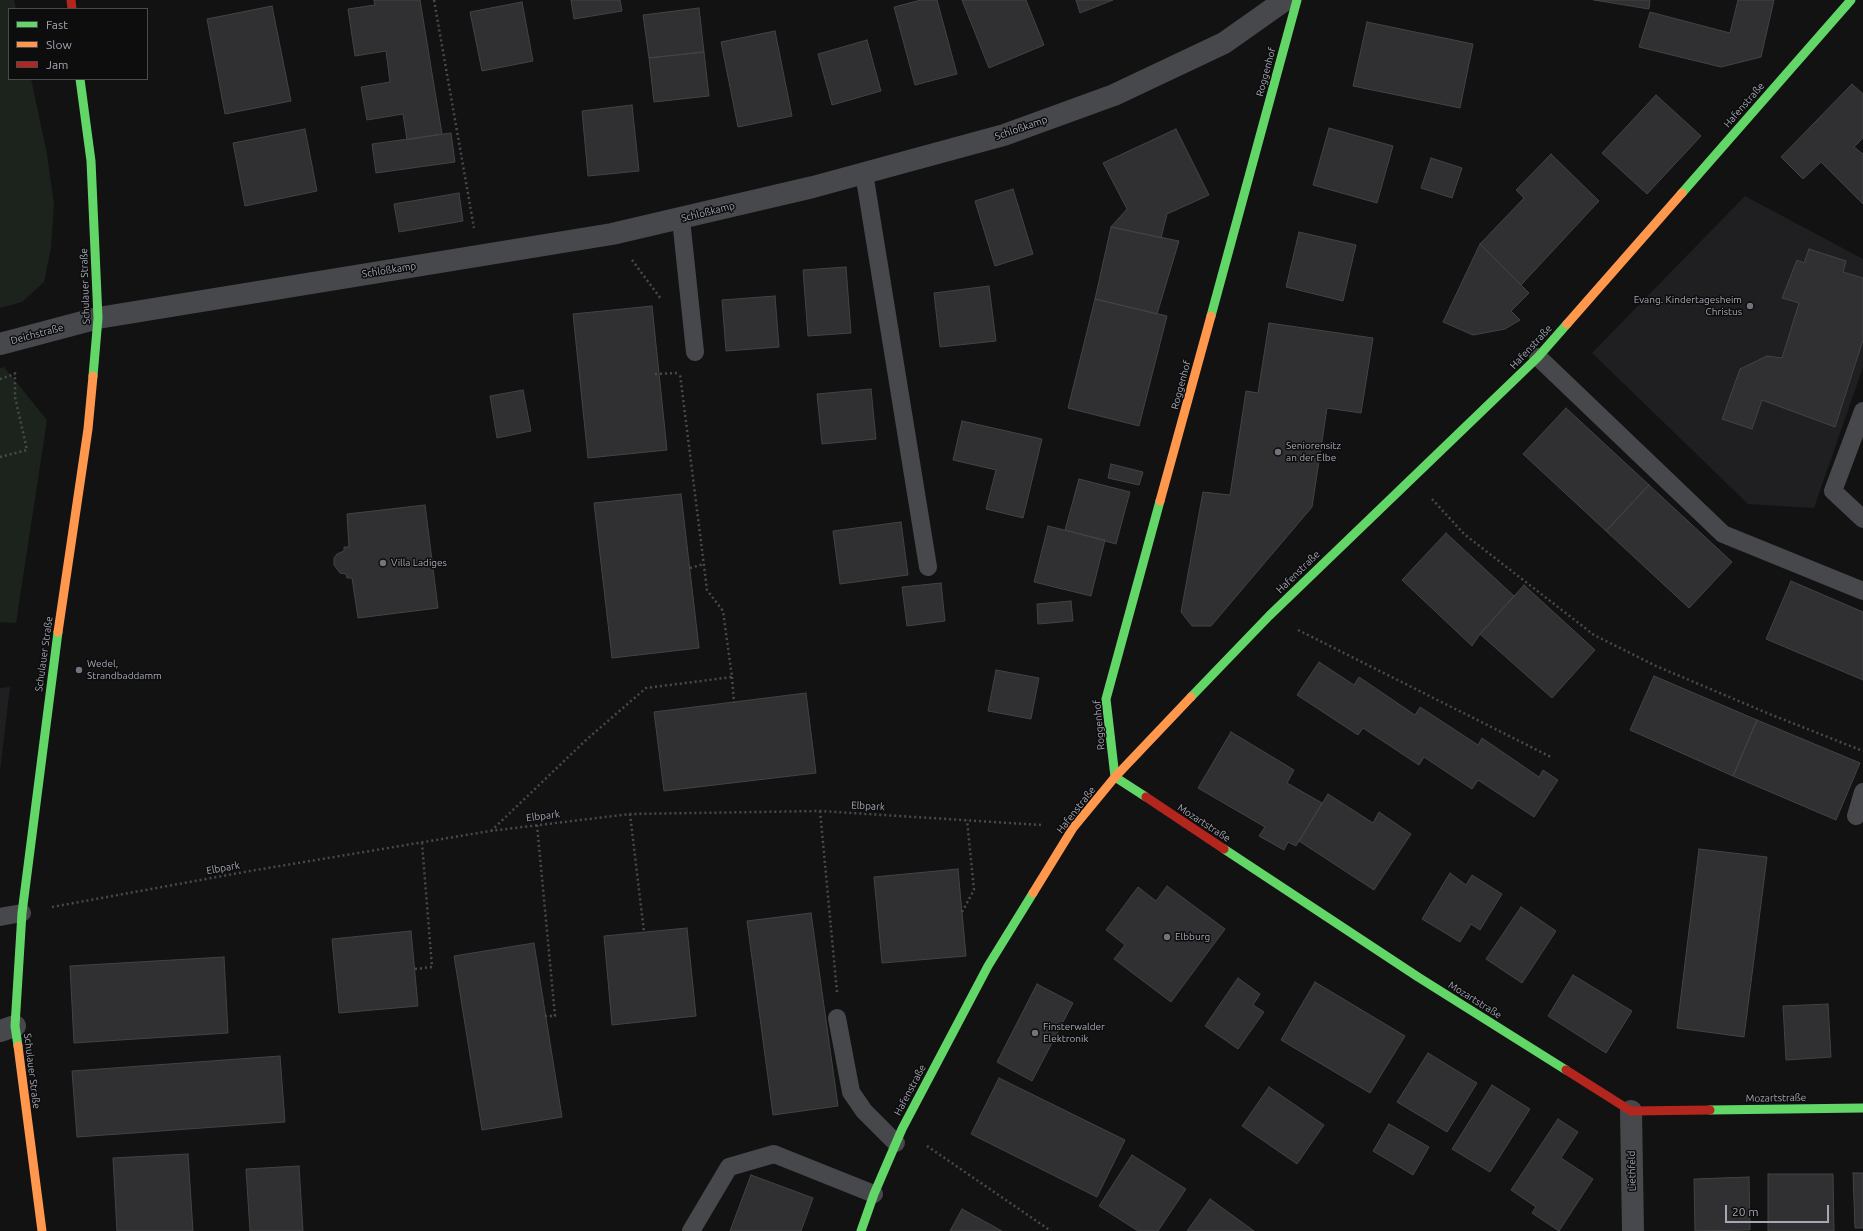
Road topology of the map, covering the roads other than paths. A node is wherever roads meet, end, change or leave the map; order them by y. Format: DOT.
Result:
graph roads {
  1 [pos="1285,0"];
  2 [pos="1297,0"];
  3 [pos="1851,0"];
  4 [pos="80,80"];
  5 [pos="864,173"];
  6 [pos="681,219"];
  7 [pos="98,318"];
  8 [pos="0,344"];
  9 [pos="695,352"];
  10 [pos="1538,357"];
  11 [pos="1863,410"];
  12 [pos="1863,518"];
  13 [pos="928,567"];
  14 [pos="1863,591"];
  15 [pos="1115,777"];
  16 [pos="1863,792"];
  17 [pos="1856,816"];
  18 [pos="22,913"];
  19 [pos="0,917"];
  20 [pos="837,1018"];
  21 [pos="5,1026"];
  22 [pos="1863,1108"];
  23 [pos="1631,1111"];
  24 [pos="899,1136"];
  25 [pos="874,1194"];
  26 [pos="42,1231"];
  27 [pos="691,1231"];
  28 [pos="861,1231"];
  29 [pos="1633,1231"];
  1 -- 5 [label="street, Schloßkamp"];
  2 -- 15 [label="street, Roggenhof"];
  3 -- 10 [label="street, Hafenstraße"];
  4 -- 7 [label="street, Schulauer Straße"];
  5 -- 6 [label="street, Schloßkamp"];
  5 -- 13 [label="lane"];
  6 -- 7 [label="street, Schloßkamp"];
  6 -- 9 [label="lane"];
  7 -- 8 [label="street, Deichstraße"];
  7 -- 18 [label="street, Schulauer Straße"];
  10 -- 14 [label="lane"];
  10 -- 15 [label="street, Hafenstraße"];
  11 -- 12 [label="lane"];
  15 -- 23 [label="street, Mozartstraße"];
  15 -- 24 [label="street, Hafenstraße"];
  16 -- 17 [label="lane"];
  18 -- 19 [label="lane"];
  18 -- 21 [label="street, Schulauer Straße"];
  20 -- 24 [label="lane"];
  21 -- 26 [label="street, Schulauer Straße"];
  22 -- 23 [label="street, Mozartstraße"];
  23 -- 29 [label="street, Liethfeld"];
  24 -- 25 [label="street, Hafenstraße"];
  25 -- 27 [label="lane"];
  25 -- 28 [label="street, Hafenstraße"];
}
